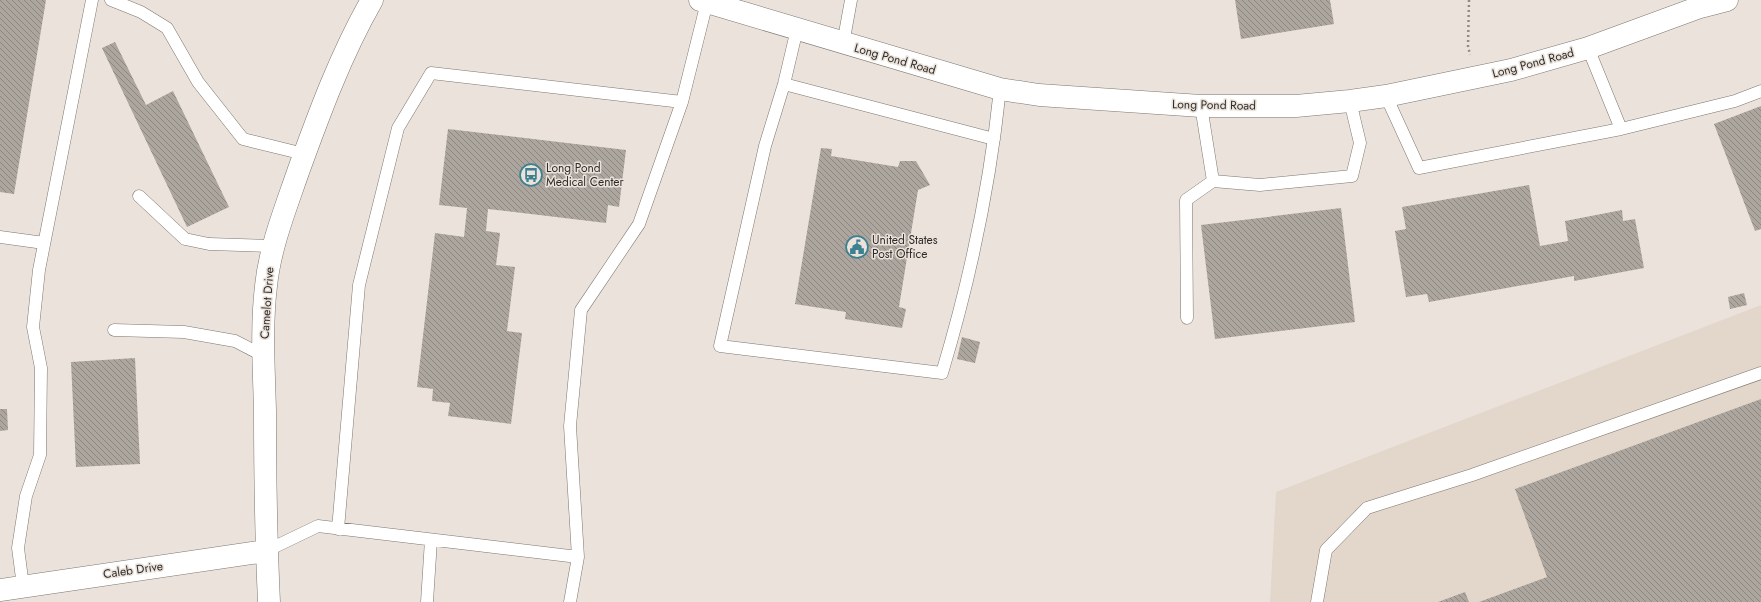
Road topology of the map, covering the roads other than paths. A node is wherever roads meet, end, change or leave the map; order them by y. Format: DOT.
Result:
graph roads {
  1 [pos="92,0"];
  2 [pos="111,0"];
  3 [pos="372,0"];
  4 [pos="851,0"];
  5 [pos="1727,0"];
  6 [pos="703,1"];
  7 [pos="1693,4"];
  8 [pos="734,5"];
  9 [pos="797,29"];
  10 [pos="843,44"];
  11 [pos="1588,48"];
  12 [pos="784,84"];
  13 [pos="1000,89"];
  14 [pos="1761,91"];
  15 [pos="1386,96"];
  16 [pos="1350,101"];
  17 [pos="682,102"];
  18 [pos="1201,106"];
  19 [pos="1621,129"];
  20 [pos="994,139"];
  21 [pos="304,154"];
  22 [pos="1213,181"];
  23 [pos="139,196"];
  24 [pos="0,237"];
  25 [pos="44,243"];
  26 [pos="274,246"];
  27 [pos="1187,318"];
  28 [pos="114,330"];
  29 [pos="264,356"];
  30 [pos="1761,373"];
  31 [pos="338,529"];
  32 [pos="431,540"];
  33 [pos="266,551"];
  34 [pos="578,557"];
  35 [pos="23,586"];
  36 [pos="0,590"];
  37 [pos="269,602"];
  38 [pos="427,602"];
  39 [pos="570,602"];
  40 [pos="1317,602"];
  1 -- 25 [label="lane"];
  2 -- 21 [label="lane"];
  3 -- 21 [label="street, Camelot Drive"];
  4 -- 10 [label="lane"];
  5 -- 7 [label="street, Long Pond Road"];
  6 -- 8 [label="street, Long Pond Road"];
  6 -- 17 [label="lane"];
  7 -- 11 [label="street, Long Pond Road"];
  8 -- 9 [label="street, Long Pond Road"];
  9 -- 10 [label="street, Long Pond Road"];
  9 -- 12 [label="lane"];
  10 -- 13 [label="street, Long Pond Road"];
  11 -- 15 [label="street, Long Pond Road"];
  11 -- 19 [label="lane"];
  12 -- 20 [label="lane"];
  12 -- 20 [label="lane"];
  13 -- 18 [label="street, Long Pond Road"];
  13 -- 20 [label="lane"];
  14 -- 19 [label="lane"];
  15 -- 16 [label="street, Long Pond Road"];
  15 -- 19 [label="lane"];
  16 -- 18 [label="street, Long Pond Road"];
  16 -- 22 [label="lane"];
  17 -- 31 [label="lane"];
  17 -- 34 [label="lane"];
  18 -- 22 [label="lane"];
  21 -- 26 [label="street, Camelot Drive"];
  22 -- 27 [label="lane"];
  23 -- 26 [label="lane"];
  24 -- 25 [label="lane"];
  25 -- 35 [label="lane"];
  26 -- 29 [label="street, Camelot Drive"];
  28 -- 29 [label="lane"];
  29 -- 33 [label="street, Camelot Drive"];
  30 -- 40 [label="lane"];
  31 -- 32 [label="lane"];
  31 -- 33 [label="lane"];
  32 -- 34 [label="lane"];
  32 -- 38 [label="lane"];
  33 -- 35 [label="street, Caleb Drive"];
  33 -- 37 [label="street, Camelot Drive"];
  34 -- 39 [label="lane"];
  35 -- 36 [label="street, Caleb Drive"];
}
